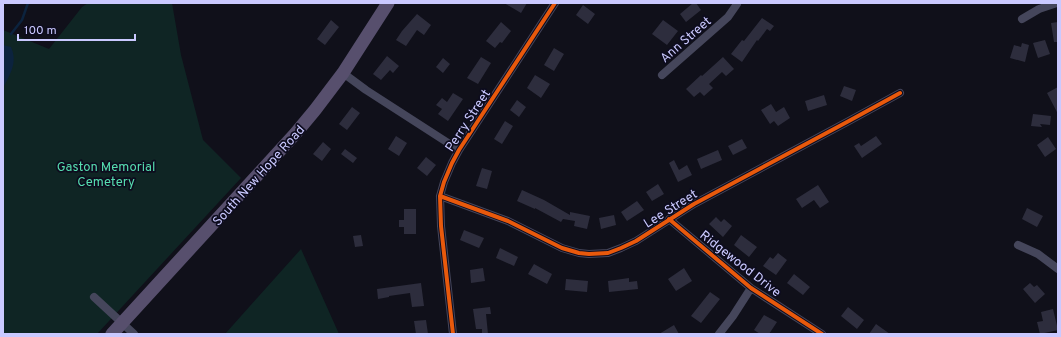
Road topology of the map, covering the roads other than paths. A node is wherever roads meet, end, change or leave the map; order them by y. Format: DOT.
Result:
graph roads {
  1 [pos="388,3"];
  2 [pos="555,3"];
  3 [pos="736,3"];
  4 [pos="1058,3"];
  5 [pos="1022,19"];
  6 [pos="343,73"];
  7 [pos="662,75"];
  8 [pos="900,92"];
  9 [pos="459,150"];
  10 [pos="440,196"];
  11 [pos="669,220"];
  12 [pos="1018,246"];
  13 [pos="1058,269"];
  14 [pos="751,288"];
  15 [pos="94,297"];
  16 [pos="122,323"];
  17 [pos="112,334"];
  18 [pos="134,334"];
  19 [pos="453,334"];
  20 [pos="719,334"];
  21 [pos="822,334"];
  1 -- 6 [label="main road, South New Hope Road"];
  2 -- 9 [label="street, Perry Street"];
  3 -- 7 [label="street, Ann Street"];
  4 -- 5 [label="street"];
  6 -- 9 [label="street"];
  6 -- 16 [label="main road, South New Hope Road"];
  8 -- 11 [label="street, Lee Street"];
  9 -- 10 [label="street, Perry Street"];
  10 -- 11 [label="street, Lee Street"];
  10 -- 19 [label="street, Perry Street"];
  11 -- 14 [label="street, Ridgewood Drive"];
  12 -- 13 [label="street"];
  14 -- 20 [label="street"];
  14 -- 21 [label="street, Ridgewood Drive"];
  15 -- 16 [label="street"];
  16 -- 17 [label="main road, South New Hope Road"];
  16 -- 18 [label="street"];
}
